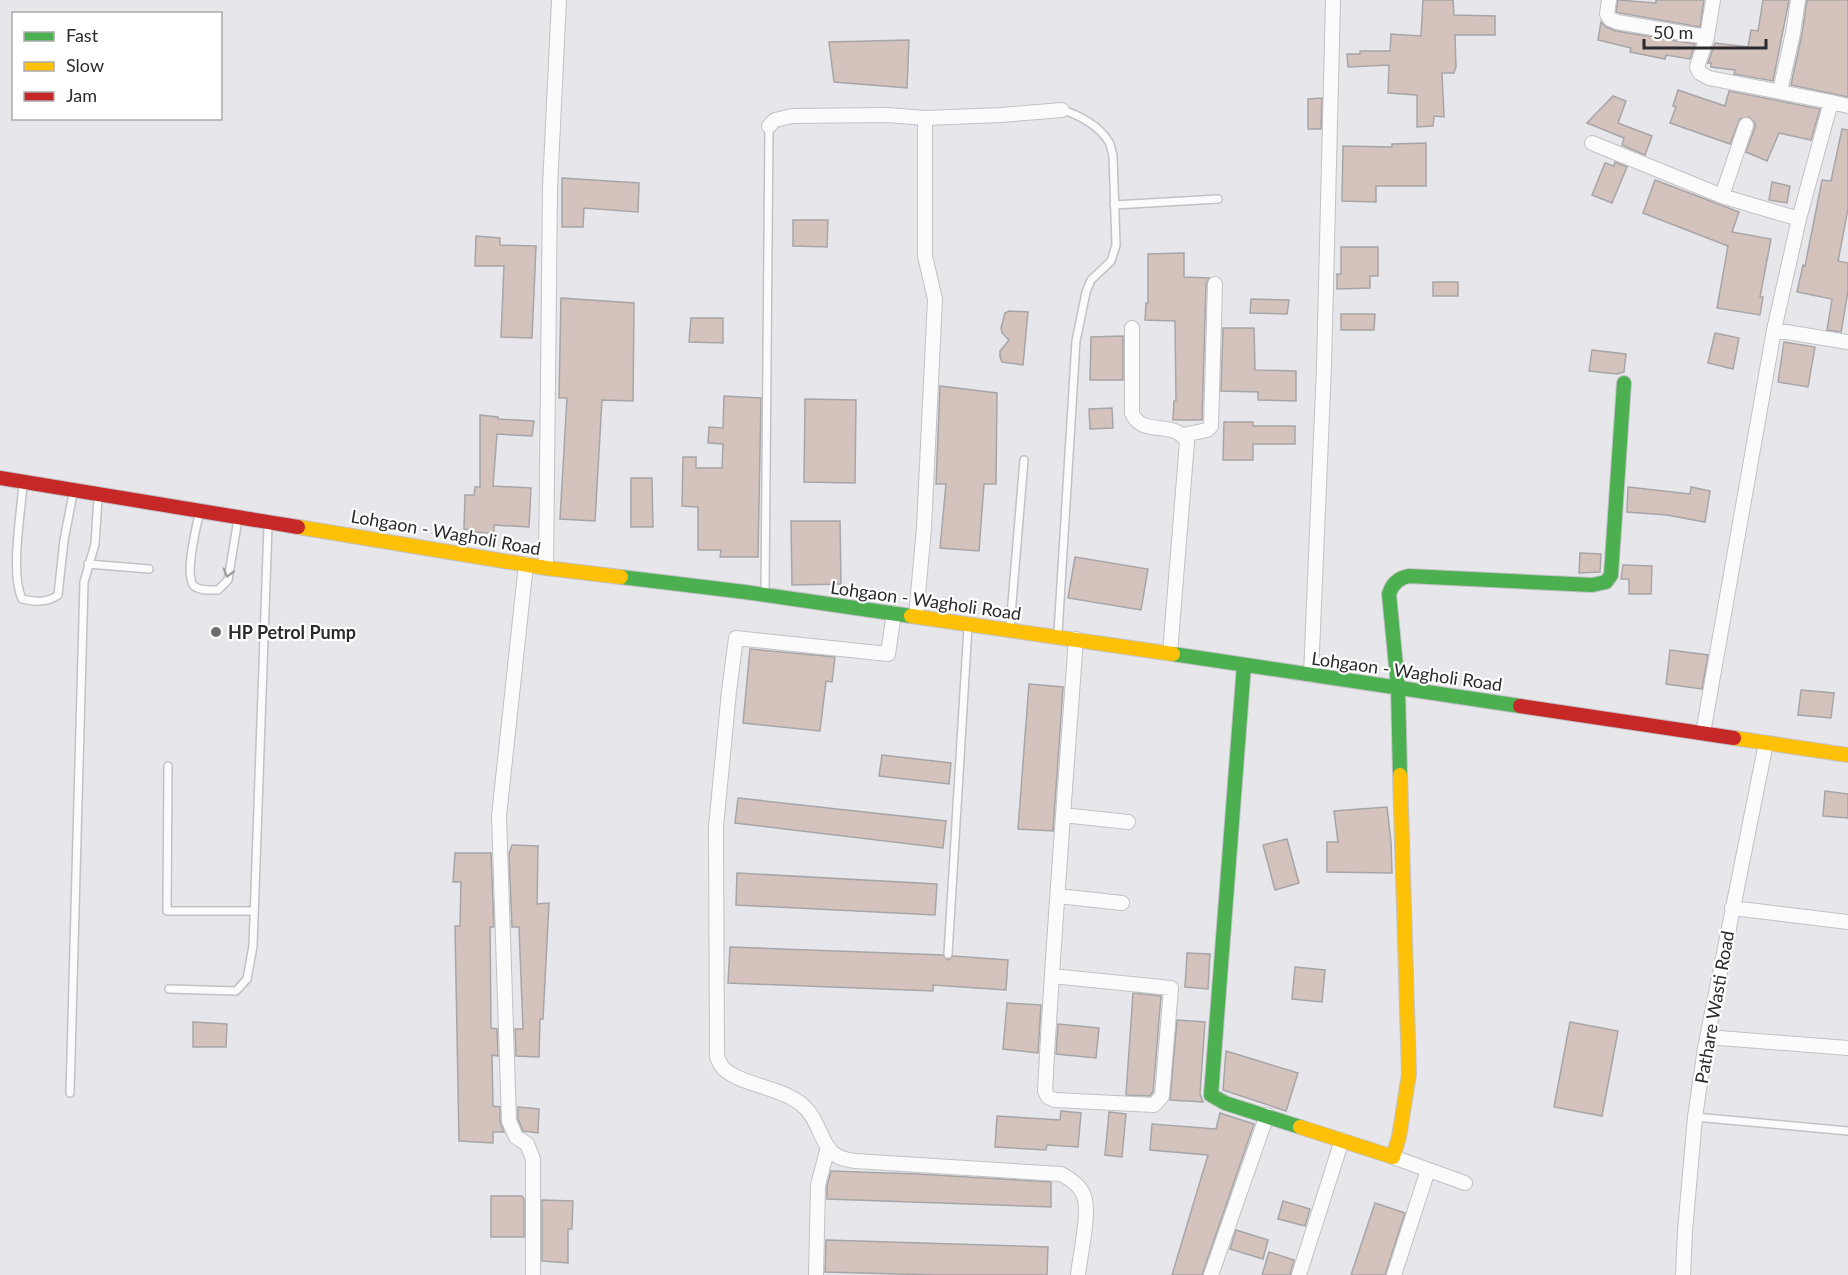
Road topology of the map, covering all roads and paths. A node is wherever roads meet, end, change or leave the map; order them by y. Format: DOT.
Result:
graph roads {
  1 [pos="559,0"];
  2 [pos="1333,0"];
  3 [pos="1609,0"];
  4 [pos="1713,0"];
  5 [pos="1798,0"];
  6 [pos="1707,37"];
  7 [pos="1780,91"];
  8 [pos="1831,102"];
  9 [pos="1848,106"];
  10 [pos="1062,110"];
  11 [pos="926,118"];
  12 [pos="1746,125"];
  13 [pos="769,126"];
  14 [pos="1592,143"];
  15 [pos="1722,196"];
  16 [pos="1218,199"];
  17 [pos="1114,205"];
  18 [pos="1799,219"];
  19 [pos="1215,284"];
  20 [pos="1132,328"];
  21 [pos="1774,330"];
  22 [pos="1848,342"];
  23 [pos="1624,383"];
  24 [pos="1183,435"];
  25 [pos="1024,460"];
  26 [pos="0,478"];
  27 [pos="24,481"];
  28 [pos="74,489"];
  29 [pos="98,493"];
  30 [pos="199,510"];
  31 [pos="238,516"];
  32 [pos="268,521"];
  33 [pos="88,564"];
  34 [pos="526,564"];
  35 [pos="546,568"];
  36 [pos="149,569"];
  37 [pos="765,595"];
  38 [pos="894,614"];
  39 [pos="916,616"];
  40 [pos="968,624"];
  41 [pos="1010,630"];
  42 [pos="1058,636"];
  43 [pos="1076,639"];
  44 [pos="1170,653"];
  45 [pos="1244,664"];
  46 [pos="1311,675"];
  47 [pos="1398,687"];
  48 [pos="1703,733"];
  49 [pos="1767,743"];
  50 [pos="1848,755"];
  51 [pos="168,766"];
  52 [pos="1063,815"];
  53 [pos="1128,822"];
  54 [pos="1058,896"];
  55 [pos="1122,903"];
  56 [pos="1732,908"];
  57 [pos="254,911"];
  58 [pos="1848,922"];
  59 [pos="948,954"];
  60 [pos="1052,976"];
  61 [pos="169,989"];
  62 [pos="1707,1037"];
  63 [pos="1848,1048"];
  64 [pos="70,1093"];
  65 [pos="1267,1116"];
  66 [pos="1695,1117"];
  67 [pos="1848,1131"];
  68 [pos="1342,1140"];
  69 [pos="828,1147"];
  70 [pos="1392,1157"];
  71 [pos="1428,1170"];
  72 [pos="1465,1183"];
  73 [pos="532,1275"];
  74 [pos="816,1275"];
  75 [pos="1078,1275"];
  76 [pos="1211,1275"];
  77 [pos="1299,1275"];
  78 [pos="1394,1275"];
  79 [pos="1683,1275"];
  1 -- 35 [label="street"];
  2 -- 46 [label="street"];
  3 -- 6 [label="street"];
  4 -- 6 [label="street"];
  5 -- 7 [label="street"];
  6 -- 7 [label="street"];
  7 -- 8 [label="street"];
  8 -- 9 [label="street"];
  8 -- 18 [label="street"];
  10 -- 11 [label="street"];
  10 -- 17 [label="lane"];
  11 -- 13 [label="street"];
  11 -- 39 [label="street"];
  12 -- 15 [label="street"];
  13 -- 37 [label="lane"];
  14 -- 15 [label="street"];
  15 -- 18 [label="street"];
  16 -- 17 [label="lane"];
  17 -- 42 [label="lane"];
  18 -- 21 [label="street"];
  19 -- 24 [label="street"];
  20 -- 24 [label="street"];
  21 -- 22 [label="street"];
  21 -- 48 [label="street"];
  23 -- 47 [label="main road"];
  24 -- 44 [label="street"];
  25 -- 41 [label="lane"];
  26 -- 27 [label="main road, Lohgaon - Wagholi Road"];
  27 -- 28 [label="main road, Lohgaon - Wagholi Road"];
  27 -- 28 [label="lane"];
  28 -- 29 [label="main road, Lohgaon - Wagholi Road"];
  29 -- 30 [label="main road, Lohgaon - Wagholi Road"];
  29 -- 33 [label="lane"];
  30 -- 31 [label="main road, Lohgaon - Wagholi Road"];
  31 -- 30 [label="lane, one-way"];
  31 -- 32 [label="main road, Lohgaon - Wagholi Road"];
  32 -- 34 [label="main road, Lohgaon - Wagholi Road"];
  32 -- 57 [label="lane"];
  33 -- 36 [label="lane"];
  33 -- 64 [label="lane"];
  34 -- 35 [label="main road, Lohgaon - Wagholi Road"];
  34 -- 73 [label="street"];
  35 -- 37 [label="main road, Lohgaon - Wagholi Road"];
  37 -- 38 [label="main road, Lohgaon - Wagholi Road"];
  38 -- 39 [label="main road, Lohgaon - Wagholi Road"];
  38 -- 69 [label="street"];
  39 -- 40 [label="main road, Lohgaon - Wagholi Road"];
  40 -- 41 [label="main road, Lohgaon - Wagholi Road"];
  40 -- 59 [label="lane"];
  41 -- 42 [label="main road, Lohgaon - Wagholi Road"];
  42 -- 43 [label="main road, Lohgaon - Wagholi Road"];
  43 -- 44 [label="main road, Lohgaon - Wagholi Road"];
  43 -- 52 [label="street"];
  44 -- 45 [label="main road, Lohgaon - Wagholi Road"];
  45 -- 46 [label="main road, Lohgaon - Wagholi Road"];
  45 -- 65 [label="main road"];
  46 -- 47 [label="main road, Lohgaon - Wagholi Road"];
  47 -- 48 [label="main road, Lohgaon - Wagholi Road"];
  47 -- 70 [label="main road"];
  48 -- 49 [label="main road, Lohgaon - Wagholi Road"];
  49 -- 50 [label="main road, Lohgaon - Wagholi Road"];
  49 -- 56 [label="street, Pathare Wasti Road"];
  51 -- 57 [label="lane"];
  52 -- 53 [label="street"];
  52 -- 54 [label="street"];
  54 -- 55 [label="street"];
  54 -- 60 [label="street"];
  56 -- 58 [label="street"];
  56 -- 62 [label="street, Pathare Wasti Road"];
  57 -- 61 [label="lane"];
  60 -- 60 [label="street"];
  62 -- 63 [label="street"];
  62 -- 66 [label="street, Pathare Wasti Road"];
  65 -- 68 [label="main road"];
  65 -- 76 [label="street"];
  66 -- 67 [label="lane"];
  66 -- 79 [label="street, Pathare Wasti Road"];
  68 -- 70 [label="main road"];
  68 -- 77 [label="street"];
  69 -- 74 [label="street"];
  69 -- 75 [label="street"];
  70 -- 71 [label="street"];
  71 -- 72 [label="street"];
  71 -- 78 [label="street"];
}
